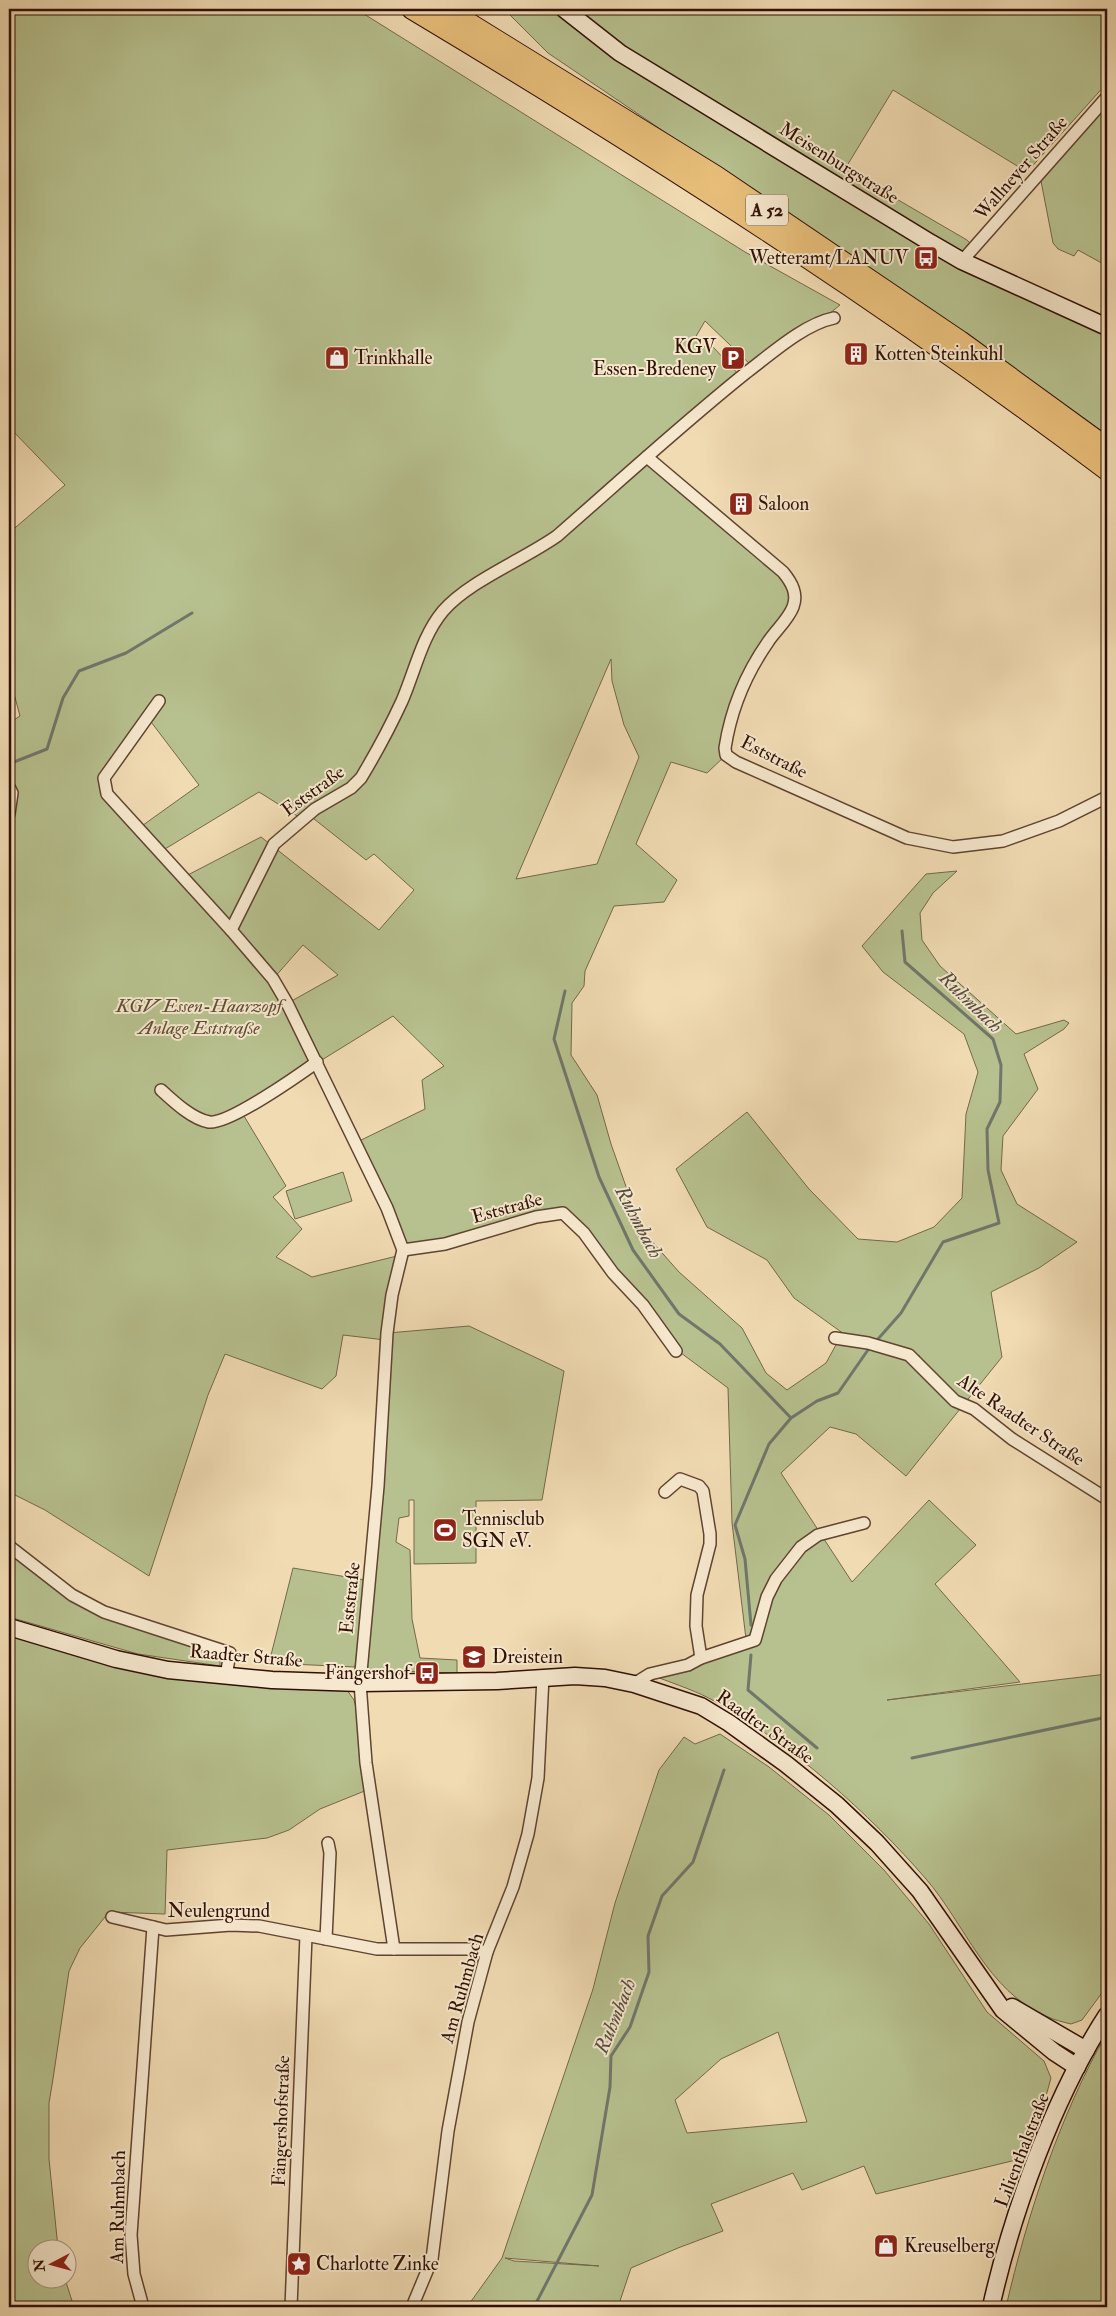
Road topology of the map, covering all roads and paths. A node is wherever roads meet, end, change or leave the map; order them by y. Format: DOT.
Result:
graph roads {
  1 [pos="412,9"];
  2 [pos="446,9"];
  3 [pos="564,9"];
  4 [pos="1107,97"];
  5 [pos="962,261"];
  6 [pos="834,318"];
  7 [pos="1107,327"];
  8 [pos="1107,448"];
  9 [pos="647,457"];
  10 [pos="1107,470"];
  11 [pos="159,701"];
  12 [pos="9,787"];
  13 [pos="1107,797"];
  14 [pos="9,814"];
  15 [pos="231,930"];
  16 [pos="317,1062"];
  17 [pos="161,1090"];
  18 [pos="403,1250"];
  19 [pos="835,1338"];
  20 [pos="676,1351"];
  21 [pos="665,1492"];
  22 [pos="1107,1499"];
  23 [pos="864,1523"];
  24 [pos="9,1546"];
  25 [pos="9,1627"];
  26 [pos="701,1658"];
  27 [pos="226,1676"];
  28 [pos="543,1677"];
  29 [pos="360,1683"];
  30 [pos="634,1684"];
  31 [pos="328,1843"];
  32 [pos="112,1917"];
  33 [pos="153,1927"];
  34 [pos="306,1936"];
  35 [pos="326,1939"];
  36 [pos="394,1949"];
  37 [pos="487,1952"];
  38 [pos="991,1992"];
  39 [pos="1107,2015"];
  40 [pos="1086,2050"];
  41 [pos="1077,2068"];
  42 [pos="143,2307"];
  43 [pos="291,2307"];
  44 [pos="412,2307"];
  45 [pos="991,2307"];
  1 -- 10 [label="highway, A 52"];
  2 -- 8 [label="highway, A 52"];
  3 -- 5 [label="main road, Meisenburgstraße"];
  4 -- 5 [label="street, Wallneyer Straße"];
  5 -- 7 [label="main road, Meisenburgstraße"];
  6 -- 9 [label="street, Eststraße"];
  9 -- 13 [label="street, Eststraße"];
  9 -- 15 [label="street, Eststraße"];
  11 -- 15 [label="street"];
  12 -- 14 [label="street"];
  15 -- 16 [label="street"];
  16 -- 17 [label="street"];
  16 -- 18 [label="street"];
  18 -- 20 [label="street, Eststraße"];
  18 -- 29 [label="street, Eststraße"];
  19 -- 22 [label="street, Alte Raadter Straße"];
  21 -- 26 [label="street"];
  23 -- 26 [label="street"];
  24 -- 27 [label="street"];
  25 -- 27 [label="main road, Raadter Straße"];
  26 -- 30 [label="street"];
  27 -- 29 [label="main road, Raadter Straße"];
  28 -- 29 [label="main road, Raadter Straße"];
  28 -- 30 [label="main road, Raadter Straße"];
  28 -- 37 [label="street, Am Ruhmbach"];
  29 -- 36 [label="street, Eststraße"];
  30 -- 38 [label="main road, Raadter Straße"];
  31 -- 35 [label="street"];
  32 -- 33 [label="street, Neulengrund"];
  33 -- 34 [label="street, Neulengrund"];
  33 -- 42 [label="street, Am Ruhmbach"];
  34 -- 35 [label="street, Neulengrund"];
  34 -- 43 [label="street, Fängershofstraße"];
  35 -- 36 [label="street, Neulengrund"];
  36 -- 37 [label="street, Neulengrund"];
  37 -- 44 [label="street, Am Ruhmbach"];
  38 -- 40 [label="main road, Raadter Straße"];
  38 -- 41 [label="main road, Raadter Straße"];
  39 -- 40 [label="main road, Lilienthalstraße"];
  40 -- 41 [label="main road, Lilienthalstraße"];
  41 -- 45 [label="main road, Lilienthalstraße"];
}
